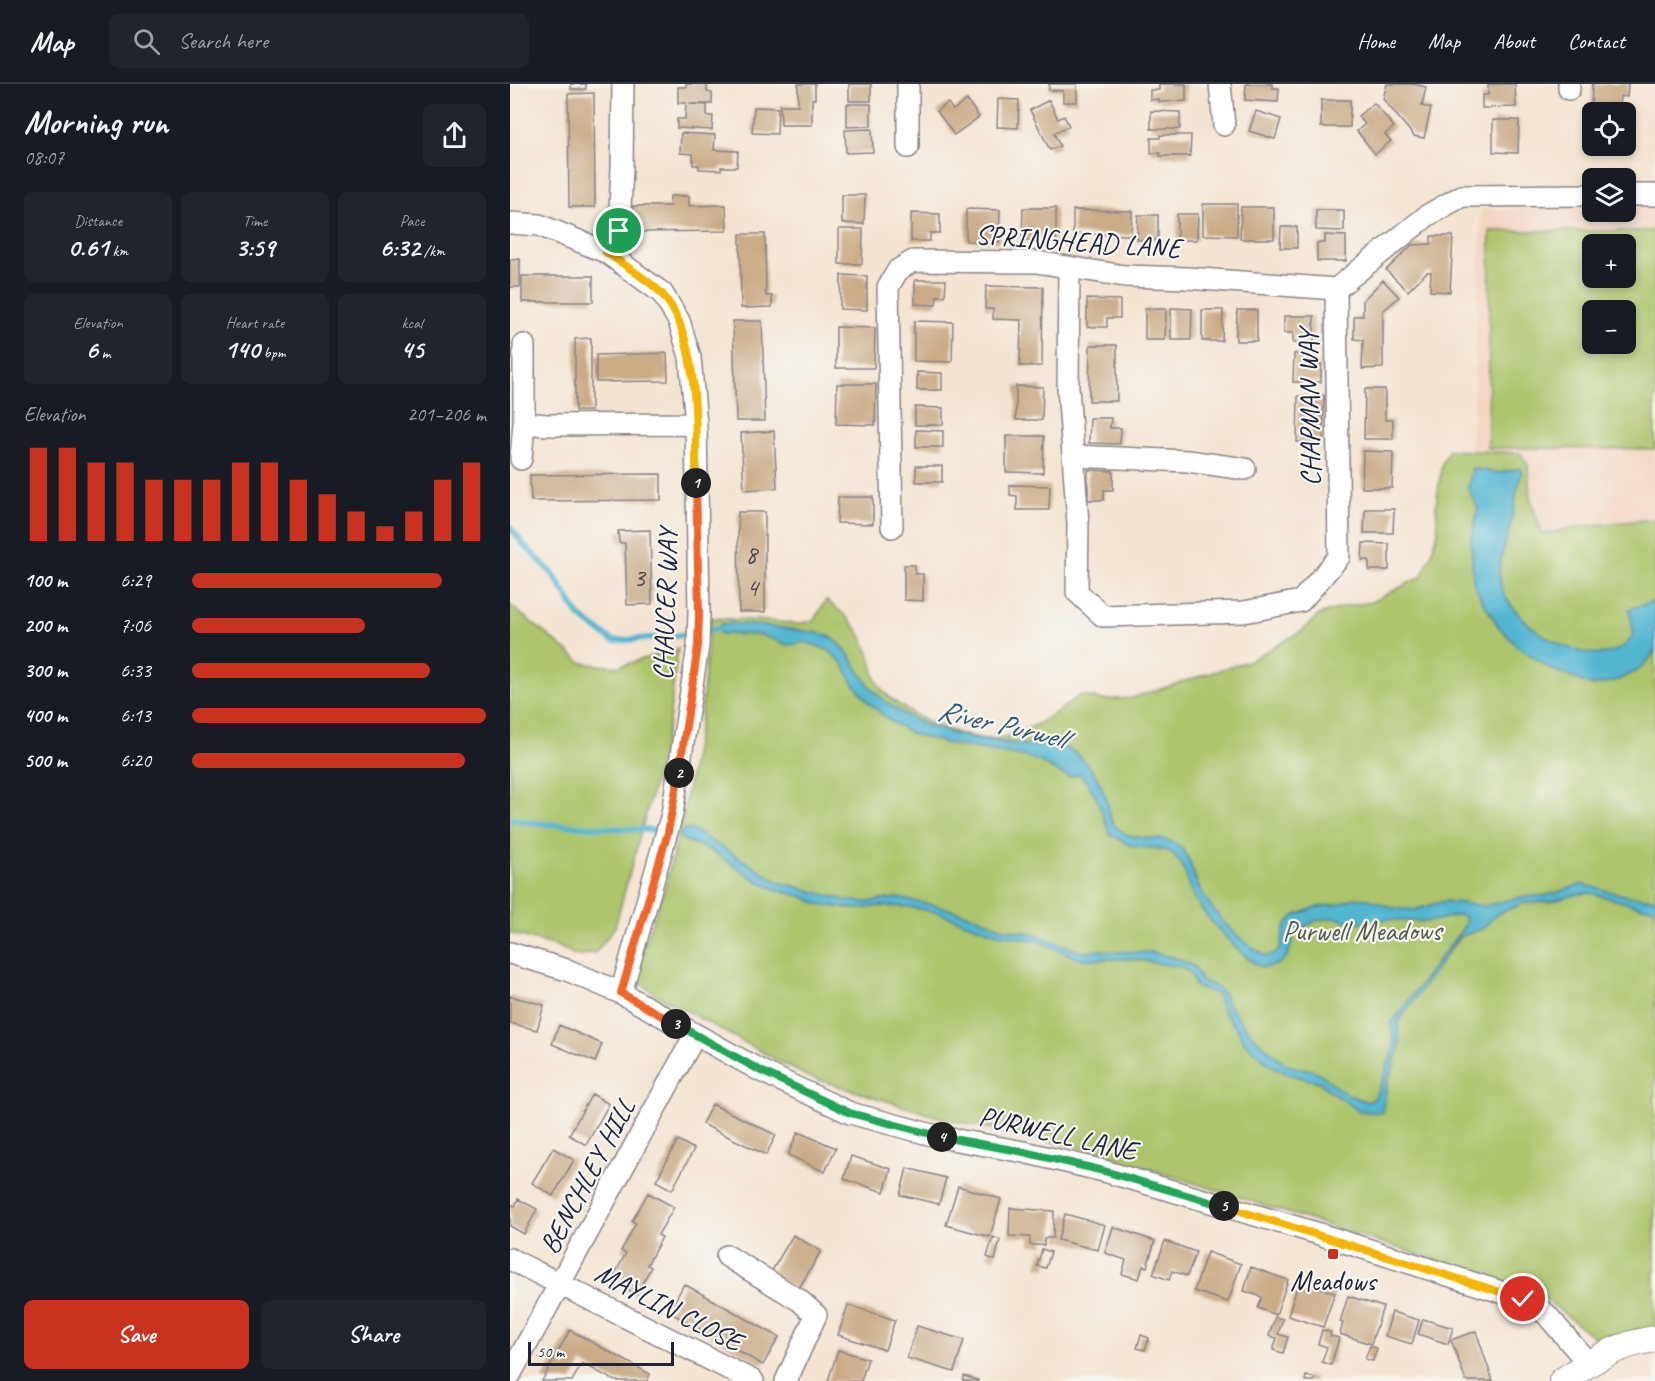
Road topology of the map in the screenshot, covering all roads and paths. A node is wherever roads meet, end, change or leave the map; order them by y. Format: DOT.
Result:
graph roads {
  1 [pos="623,84"];
  2 [pos="908,84"];
  3 [pos="1220,84"];
  4 [pos="1224,125"];
  5 [pos="908,147"];
  6 [pos="1582,195"];
  7 [pos="1636,195"];
  8 [pos="1655,195"];
  9 [pos="510,223"];
  10 [pos="606,252"];
  11 [pos="1069,267"];
  12 [pos="1336,289"];
  13 [pos="524,345"];
  14 [pos="524,423"];
  15 [pos="696,424"];
  16 [pos="1073,456"];
  17 [pos="521,459"];
  18 [pos="1245,469"];
  19 [pos="892,527"];
  20 [pos="510,952"];
  21 [pos="621,993"];
  22 [pos="695,1035"];
  23 [pos="727,1256"];
  24 [pos="510,1259"];
  25 [pos="560,1285"];
  26 [pos="1655,1339"];
  27 [pos="1588,1363"];
  28 [pos="510,1375"];
  29 [pos="753,1381"];
  30 [pos="786,1381"];
  31 [pos="1562,1381"];
  1 -- 10 [label="street"];
  2 -- 5 [label="street"];
  3 -- 4 [label="street"];
  6 -- 12 [label="street, CHAPMAN WAY"];
  7 -- 8 [label="street"];
  9 -- 10 [label="street, CHAUCER WAY"];
  10 -- 15 [label="street, CHAUCER WAY"];
  11 -- 12 [label="street, SPRINGHEAD LANE"];
  11 -- 16 [label="street"];
  11 -- 19 [label="street, SPRINGHEAD LANE"];
  12 -- 16 [label="street, CHAPMAN WAY"];
  13 -- 14 [label="street"];
  14 -- 15 [label="street"];
  14 -- 17 [label="street"];
  15 -- 21 [label="street, CHAUCER WAY"];
  16 -- 18 [label="street"];
  20 -- 21 [label="street, PURWELL LANE"];
  21 -- 22 [label="street, PURWELL LANE"];
  22 -- 25 [label="street, BENCHLEY HILL"];
  22 -- 27 [label="street, PURWELL LANE"];
  23 -- 30 [label="street"];
  24 -- 25 [label="street, MAYLIN CLOSE"];
  25 -- 28 [label="street, BENCHLEY HILL"];
  25 -- 29 [label="street, MAYLIN CLOSE"];
  26 -- 27 [label="street"];
  27 -- 31 [label="street"];
}
